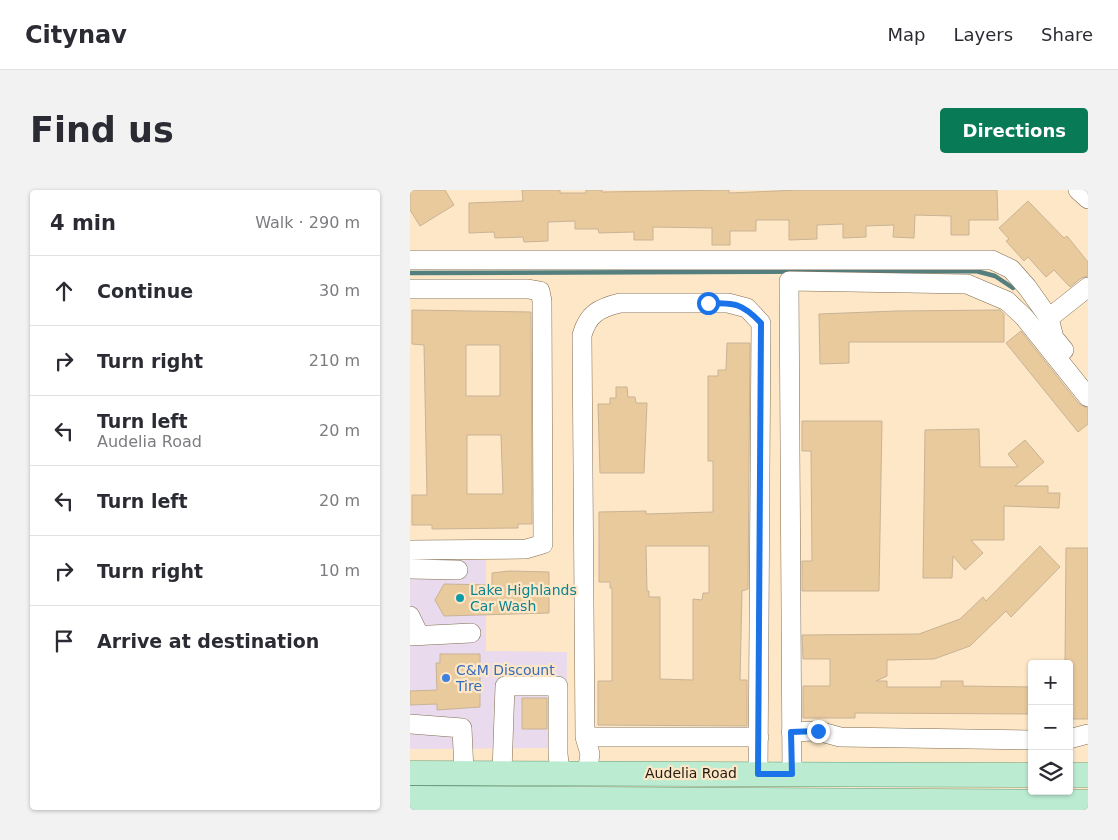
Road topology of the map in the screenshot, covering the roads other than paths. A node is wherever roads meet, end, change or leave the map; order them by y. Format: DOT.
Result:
graph roads {
  1 [pos="1078,190"];
  2 [pos="1088,199"];
  3 [pos="410,260"];
  4 [pos="1088,287"];
  5 [pos="410,289"];
  6 [pos="1049,318"];
  7 [pos="1088,379"];
  8 [pos="1088,397"];
  9 [pos="410,550"];
  10 [pos="410,570"];
  11 [pos="458,570"];
  12 [pos="410,616"];
  13 [pos="472,634"];
  14 [pos="415,636"];
  15 [pos="410,724"];
  16 [pos="791,732"];
  17 [pos="1088,734"];
  18 [pos="585,737"];
  19 [pos="759,737"];
  20 [pos="1073,738"];
  21 [pos="1028,740"];
  22 [pos="410,772"];
  23 [pos="464,772"];
  24 [pos="502,772"];
  25 [pos="560,772"];
  26 [pos="587,772"];
  27 [pos="758,774"];
  28 [pos="792,774"];
  29 [pos="1028,775"];
  30 [pos="1073,775"];
  31 [pos="1088,775"];
  32 [pos="410,798"];
  33 [pos="587,799"];
  34 [pos="758,800"];
  35 [pos="792,800"];
  36 [pos="1040,801"];
  37 [pos="1088,802"];
  38 [pos="562,804"];
  39 [pos="691,805"];
  1 -- 2 [label="street"];
  3 -- 6 [label="street"];
  4 -- 6 [label="street"];
  5 -- 9 [label="street"];
  6 -- 7 [label="street"];
  8 -- 16 [label="street"];
  10 -- 11 [label="street"];
  12 -- 14 [label="street"];
  13 -- 14 [label="street"];
  15 -- 23 [label="street"];
  16 -- 21 [label="street"];
  16 -- 28 [label="street"];
  17 -- 20 [label="street"];
  18 -- 19 [label="street"];
  18 -- 19 [label="street"];
  18 -- 26 [label="street"];
  19 -- 27 [label="street"];
  22 -- 23 [label="main road, Audelia Road"];
  23 -- 24 [label="main road, Audelia Road"];
  24 -- 25 [label="main road, Audelia Road"];
  24 -- 25 [label="street"];
  25 -- 26 [label="main road, Audelia Road"];
  25 -- 38 [label="main road"];
  26 -- 27 [label="main road, Audelia Road"];
  26 -- 33 [label="main road"];
  27 -- 28 [label="main road, Audelia Road"];
  27 -- 34 [label="main road"];
  28 -- 29 [label="main road, Audelia Road"];
  28 -- 35 [label="main road"];
  30 -- 31 [label="main road"];
  32 -- 38 [label="main road, Audelia Road"];
  33 -- 38 [label="main road, Audelia Road"];
  33 -- 39 [label="main road, Audelia Road"];
  34 -- 35 [label="main road, Audelia Road"];
  34 -- 39 [label="main road, Audelia Road"];
  35 -- 36 [label="main road, Audelia Road"];
  36 -- 37 [label="main road, Audelia Road"];
}
